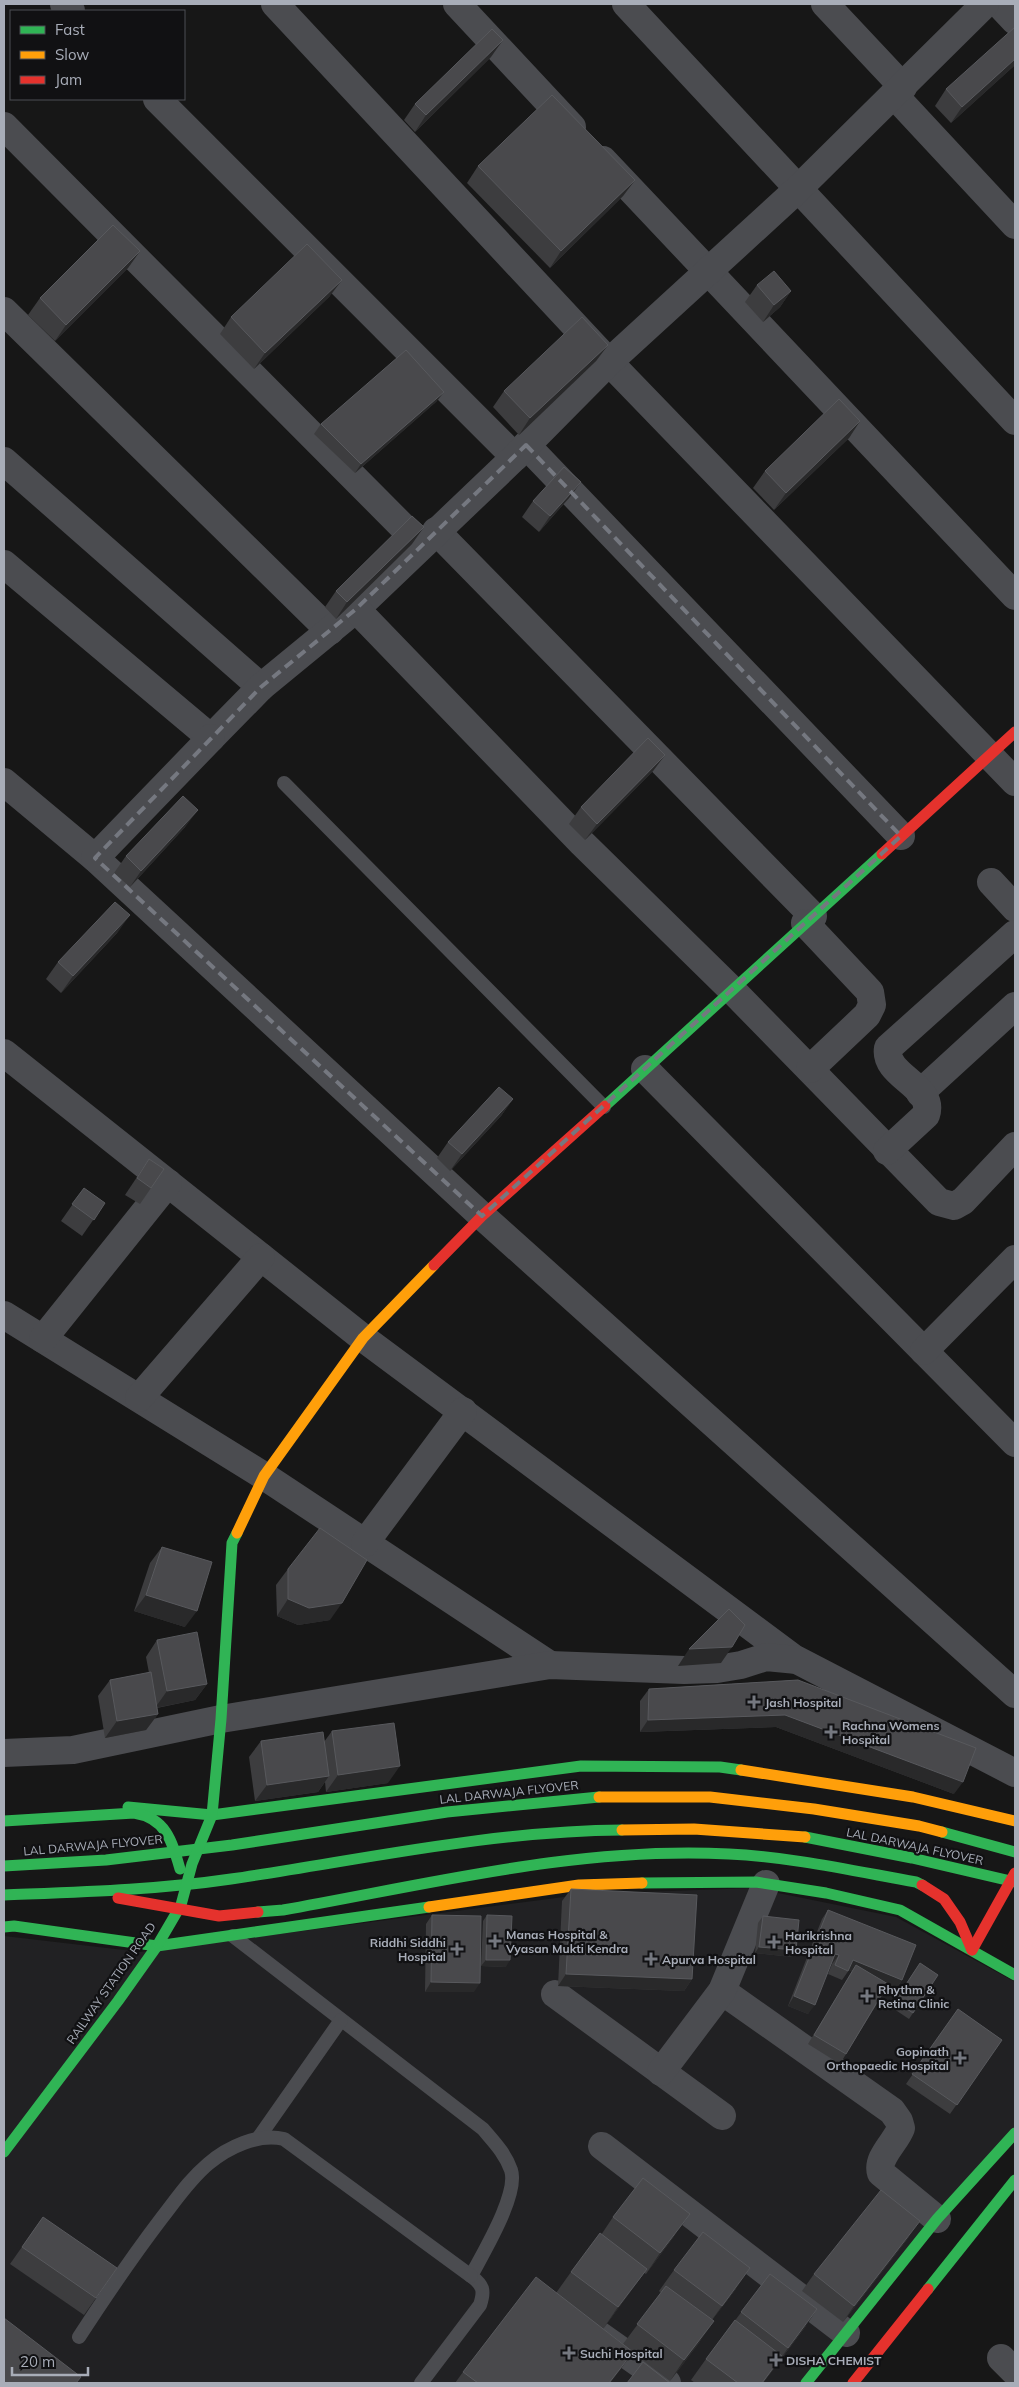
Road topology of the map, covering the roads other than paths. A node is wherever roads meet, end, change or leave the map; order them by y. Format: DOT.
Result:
graph roads {
  1 [pos="275,4"];
  2 [pos="457,4"];
  3 [pos="626,4"];
  4 [pos="825,4"];
  5 [pos="985,4"];
  6 [pos="999,4"];
  7 [pos="1015,21"];
  8 [pos="898,91"];
  9 [pos="158,100"];
  10 [pos="4,126"];
  11 [pos="798,189"];
  12 [pos="1015,225"];
  13 [pos="708,272"];
  14 [pos="4,311"];
  15 [pos="610,362"];
  16 [pos="1015,422"];
  17 [pos="520,451"];
  18 [pos="4,461"];
  19 [pos="428,538"];
  20 [pos="4,564"];
  21 [pos="1015,596"];
  22 [pos="356,609"];
  23 [pos="330,631"];
  24 [pos="261,687"];
  25 [pos="1015,732"];
  26 [pos="211,738"];
  27 [pos="989,756"];
  28 [pos="4,782"];
  29 [pos="1015,782"];
  30 [pos="284,783"];
  31 [pos="901,836"];
  32 [pos="95,858"];
  33 [pos="991,882"];
  34 [pos="1015,908"];
  35 [pos="809,920"];
  36 [pos="1015,934"];
  37 [pos="733,991"];
  38 [pos="1015,1006"];
  39 [pos="4,1053"];
  40 [pos="645,1069"];
  41 [pos="810,1069"];
  42 [pos="920,1093"];
  43 [pos="604,1107"];
  44 [pos="1015,1146"];
  45 [pos="887,1150"];
  46 [pos="168,1183"];
  47 [pos="482,1216"];
  48 [pos="261,1257"];
  49 [pos="1015,1259"];
  50 [pos="4,1315"];
  51 [pos="363,1338"];
  52 [pos="43,1339"];
  53 [pos="924,1351"];
  54 [pos="138,1398"];
  55 [pos="463,1411"];
  56 [pos="1015,1443"];
  57 [pos="264,1476"];
  58 [pos="365,1543"];
  59 [pos="797,1660"];
  60 [pos="550,1665"];
  61 [pos="1015,1694"];
  62 [pos="221,1719"];
  63 [pos="4,1753"];
  64 [pos="1015,1773"];
  65 [pos="32,1808"];
  66 [pos="212,1815"];
  67 [pos="4,1820"];
  68 [pos="1015,1821"];
  69 [pos="1015,1852"];
  70 [pos="4,1866"];
  71 [pos="1015,1873"];
  72 [pos="1015,1882"];
  73 [pos="766,1884"];
  74 [pos="85,1892"];
  75 [pos="4,1895"];
  76 [pos="181,1905"];
  77 [pos="4,1927"];
  78 [pos="233,1936"];
  79 [pos="157,1946"];
  80 [pos="972,1950"];
  81 [pos="1015,1975"];
  82 [pos="722,1991"];
  83 [pos="555,1994"];
  84 [pos="341,2020"];
  85 [pos="661,2072"];
  86 [pos="722,2116"];
  87 [pos="1015,2133"];
  88 [pos="259,2137"];
  89 [pos="602,2146"];
  90 [pos="4,2152"];
  91 [pos="1015,2180"];
  92 [pos="937,2219"];
  93 [pos="471,2276"];
  94 [pos="579,2320"];
  95 [pos="846,2333"];
  96 [pos="79,2337"];
  97 [pos="421,2383"];
  98 [pos="667,2383"];
  99 [pos="806,2383"];
  100 [pos="853,2383"];
  1 -- 15 [label="street"];
  2 -- 13 [label="street"];
  3 -- 11 [label="street"];
  4 -- 8 [label="street"];
  5 -- 8 [label="street"];
  6 -- 7 [label="street"];
  8 -- 11 [label="street"];
  8 -- 12 [label="street"];
  9 -- 17 [label="street"];
  10 -- 19 [label="street"];
  11 -- 13 [label="street"];
  11 -- 16 [label="street"];
  13 -- 15 [label="street"];
  13 -- 21 [label="street"];
  14 -- 23 [label="street"];
  15 -- 17 [label="street"];
  15 -- 27 [label="street"];
  17 -- 19 [label="street"];
  17 -- 31 [label="street"];
  18 -- 24 [label="street"];
  19 -- 22 [label="street"];
  19 -- 35 [label="street"];
  20 -- 26 [label="street"];
  22 -- 23 [label="street"];
  22 -- 37 [label="street"];
  23 -- 24 [label="street"];
  24 -- 26 [label="street"];
  25 -- 27 [label="main road, RAILWAY STATION ROAD"];
  26 -- 32 [label="street"];
  27 -- 29 [label="street"];
  27 -- 31 [label="main road, RAILWAY STATION ROAD"];
  28 -- 32 [label="street"];
  30 -- 43 [label="lane"];
  31 -- 35 [label="main road, RAILWAY STATION ROAD"];
  32 -- 47 [label="street"];
  33 -- 34 [label="street"];
  35 -- 37 [label="main road, RAILWAY STATION ROAD"];
  35 -- 41 [label="street"];
  36 -- 42 [label="street"];
  37 -- 40 [label="main road, RAILWAY STATION ROAD"];
  37 -- 41 [label="street"];
  38 -- 42 [label="street"];
  39 -- 46 [label="street"];
  40 -- 43 [label="main road, RAILWAY STATION ROAD"];
  40 -- 53 [label="street"];
  41 -- 45 [label="street"];
  42 -- 45 [label="street"];
  43 -- 47 [label="main road, RAILWAY STATION ROAD"];
  44 -- 45 [label="street"];
  46 -- 48 [label="street"];
  46 -- 52 [label="street"];
  47 -- 51 [label="main road, RAILWAY STATION ROAD"];
  47 -- 61 [label="street"];
  48 -- 51 [label="street"];
  48 -- 54 [label="street"];
  49 -- 53 [label="street"];
  50 -- 52 [label="street"];
  51 -- 55 [label="street"];
  51 -- 57 [label="main road, RAILWAY STATION ROAD"];
  52 -- 54 [label="street"];
  53 -- 56 [label="street"];
  54 -- 57 [label="street"];
  55 -- 58 [label="street"];
  55 -- 59 [label="street"];
  57 -- 58 [label="street"];
  57 -- 62 [label="main road, RAILWAY STATION ROAD"];
  58 -- 60 [label="street"];
  59 -- 60 [label="street"];
  59 -- 64 [label="street"];
  60 -- 62 [label="street"];
  62 -- 63 [label="street"];
  62 -- 66 [label="main road, RAILWAY STATION ROAD"];
  65 -- 66 [label="main road"];
  66 -- 68 [label="main road"];
  66 -- 76 [label="main road, RAILWAY STATION ROAD"];
  67 -- 76 [label="main road"];
  69 -- 70 [label="main road, LAL DARWAJA FLYOVER"];
  71 -- 80 [label="main road"];
  72 -- 74 [label="main road, LAL DARWAJA FLYOVER"];
  73 -- 78 [label="main road"];
  73 -- 80 [label="main road"];
  73 -- 82 [label="street"];
  74 -- 75 [label="main road, LAL DARWAJA FLYOVER"];
  74 -- 80 [label="main road"];
  76 -- 79 [label="main road, RAILWAY STATION ROAD"];
  77 -- 79 [label="main road"];
  78 -- 79 [label="main road"];
  78 -- 84 [label="lane"];
  79 -- 90 [label="main road, RAILWAY STATION ROAD"];
  80 -- 81 [label="main road"];
  82 -- 85 [label="street"];
  82 -- 92 [label="street"];
  83 -- 85 [label="street"];
  84 -- 88 [label="lane"];
  84 -- 93 [label="lane"];
  85 -- 86 [label="street"];
  87 -- 92 [label="main road"];
  88 -- 93 [label="lane"];
  88 -- 96 [label="lane"];
  89 -- 95 [label="street"];
  91 -- 100 [label="main road"];
  92 -- 95 [label="main road"];
  93 -- 97 [label="lane"];
  94 -- 98 [label="street"];
  95 -- 99 [label="main road"];
}
